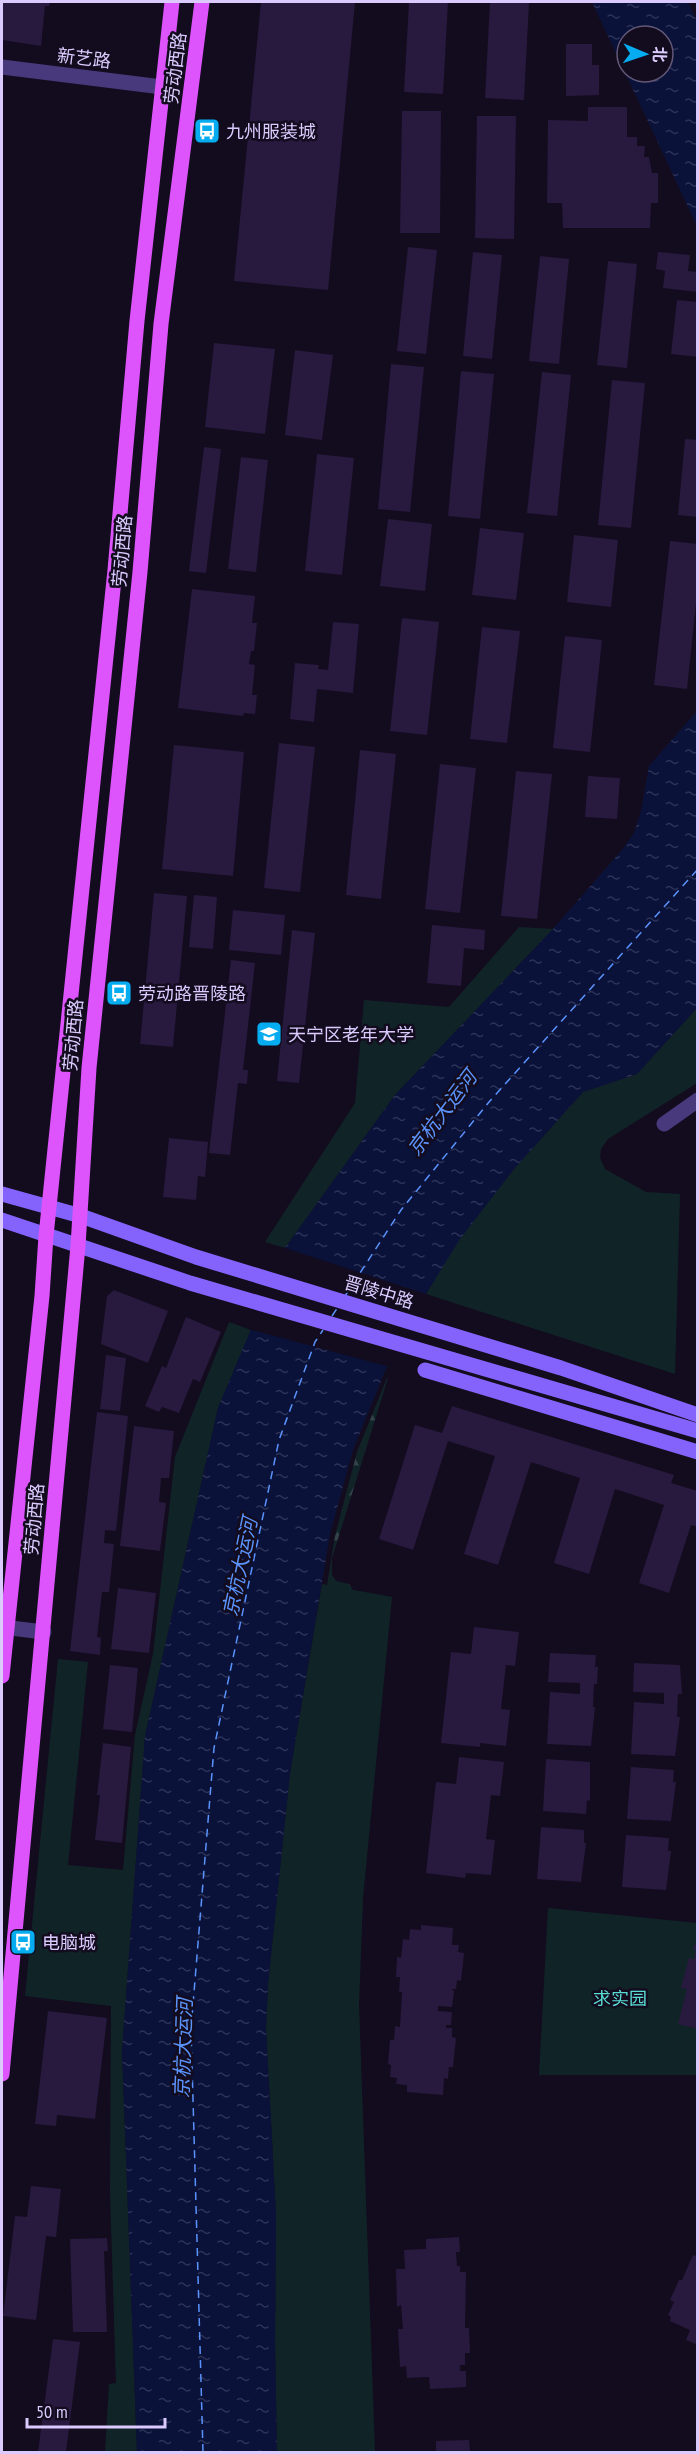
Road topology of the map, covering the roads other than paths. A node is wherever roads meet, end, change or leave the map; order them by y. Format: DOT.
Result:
graph roads {
  1 [pos="172,2"];
  2 [pos="202,2"];
  3 [pos="2,68"];
  4 [pos="162,87"];
  5 [pos="698,1100"];
  6 [pos="664,1124"];
  7 [pos="2,1194"];
  8 [pos="49,1206"];
  9 [pos="81,1216"];
  10 [pos="2,1220"];
  11 [pos="45,1236"];
  12 [pos="78,1246"];
  13 [pos="425,1370"];
  14 [pos="698,1415"];
  15 [pos="698,1431"];
  16 [pos="698,1452"];
  17 [pos="4,1628"];
  18 [pos="44,1632"];
  19 [pos="2,1676"];
  20 [pos="2,2074"];
  1 -- 4 [label="main road, 劳动西路"];
  2 -- 9 [label="main road, 劳动西路"];
  3 -- 4 [label="street, 新艺路"];
  4 -- 8 [label="main road, 劳动西路"];
  5 -- 6 [label="street"];
  7 -- 8 [label="main road, 晋陵中路"];
  8 -- 9 [label="main road, 晋陵中路"];
  8 -- 11 [label="main road, 劳动西路"];
  9 -- 12 [label="main road, 劳动西路"];
  9 -- 14 [label="main road, 晋陵中路"];
  10 -- 11 [label="main road"];
  11 -- 12 [label="main road"];
  11 -- 17 [label="main road, 劳动西路"];
  12 -- 15 [label="main road"];
  12 -- 18 [label="main road, 劳动西路"];
  13 -- 16 [label="main road"];
  17 -- 18 [label="street"];
  17 -- 19 [label="main road, 劳动西路"];
  18 -- 20 [label="main road, 劳动西路"];
}
